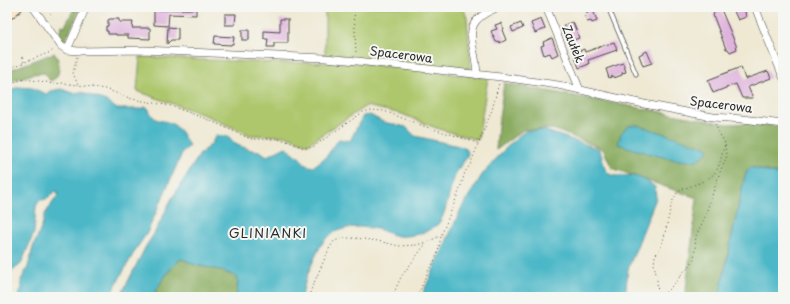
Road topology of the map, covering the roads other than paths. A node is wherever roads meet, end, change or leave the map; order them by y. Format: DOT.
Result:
graph roads {
  1 [pos="17,7"];
  2 [pos="33,7"];
  3 [pos="86,7"];
  4 [pos="498,7"];
  5 [pos="546,7"];
  6 [pos="608,7"];
  7 [pos="755,7"];
  8 [pos="7,15"];
  9 [pos="64,48"];
  10 [pos="636,74"];
  11 [pos="477,75"];
  12 [pos="783,76"];
  13 [pos="580,90"];
  14 [pos="783,124"];
  1 -- 8 [label="street"];
  2 -- 9 [label="street"];
  3 -- 9 [label="street"];
  4 -- 11 [label="street"];
  5 -- 13 [label="street, Zaułek"];
  6 -- 10 [label="lane"];
  7 -- 12 [label="street"];
  9 -- 11 [label="street, Spacerowa"];
  11 -- 13 [label="street, Spacerowa"];
  13 -- 14 [label="street, Spacerowa"];
}
